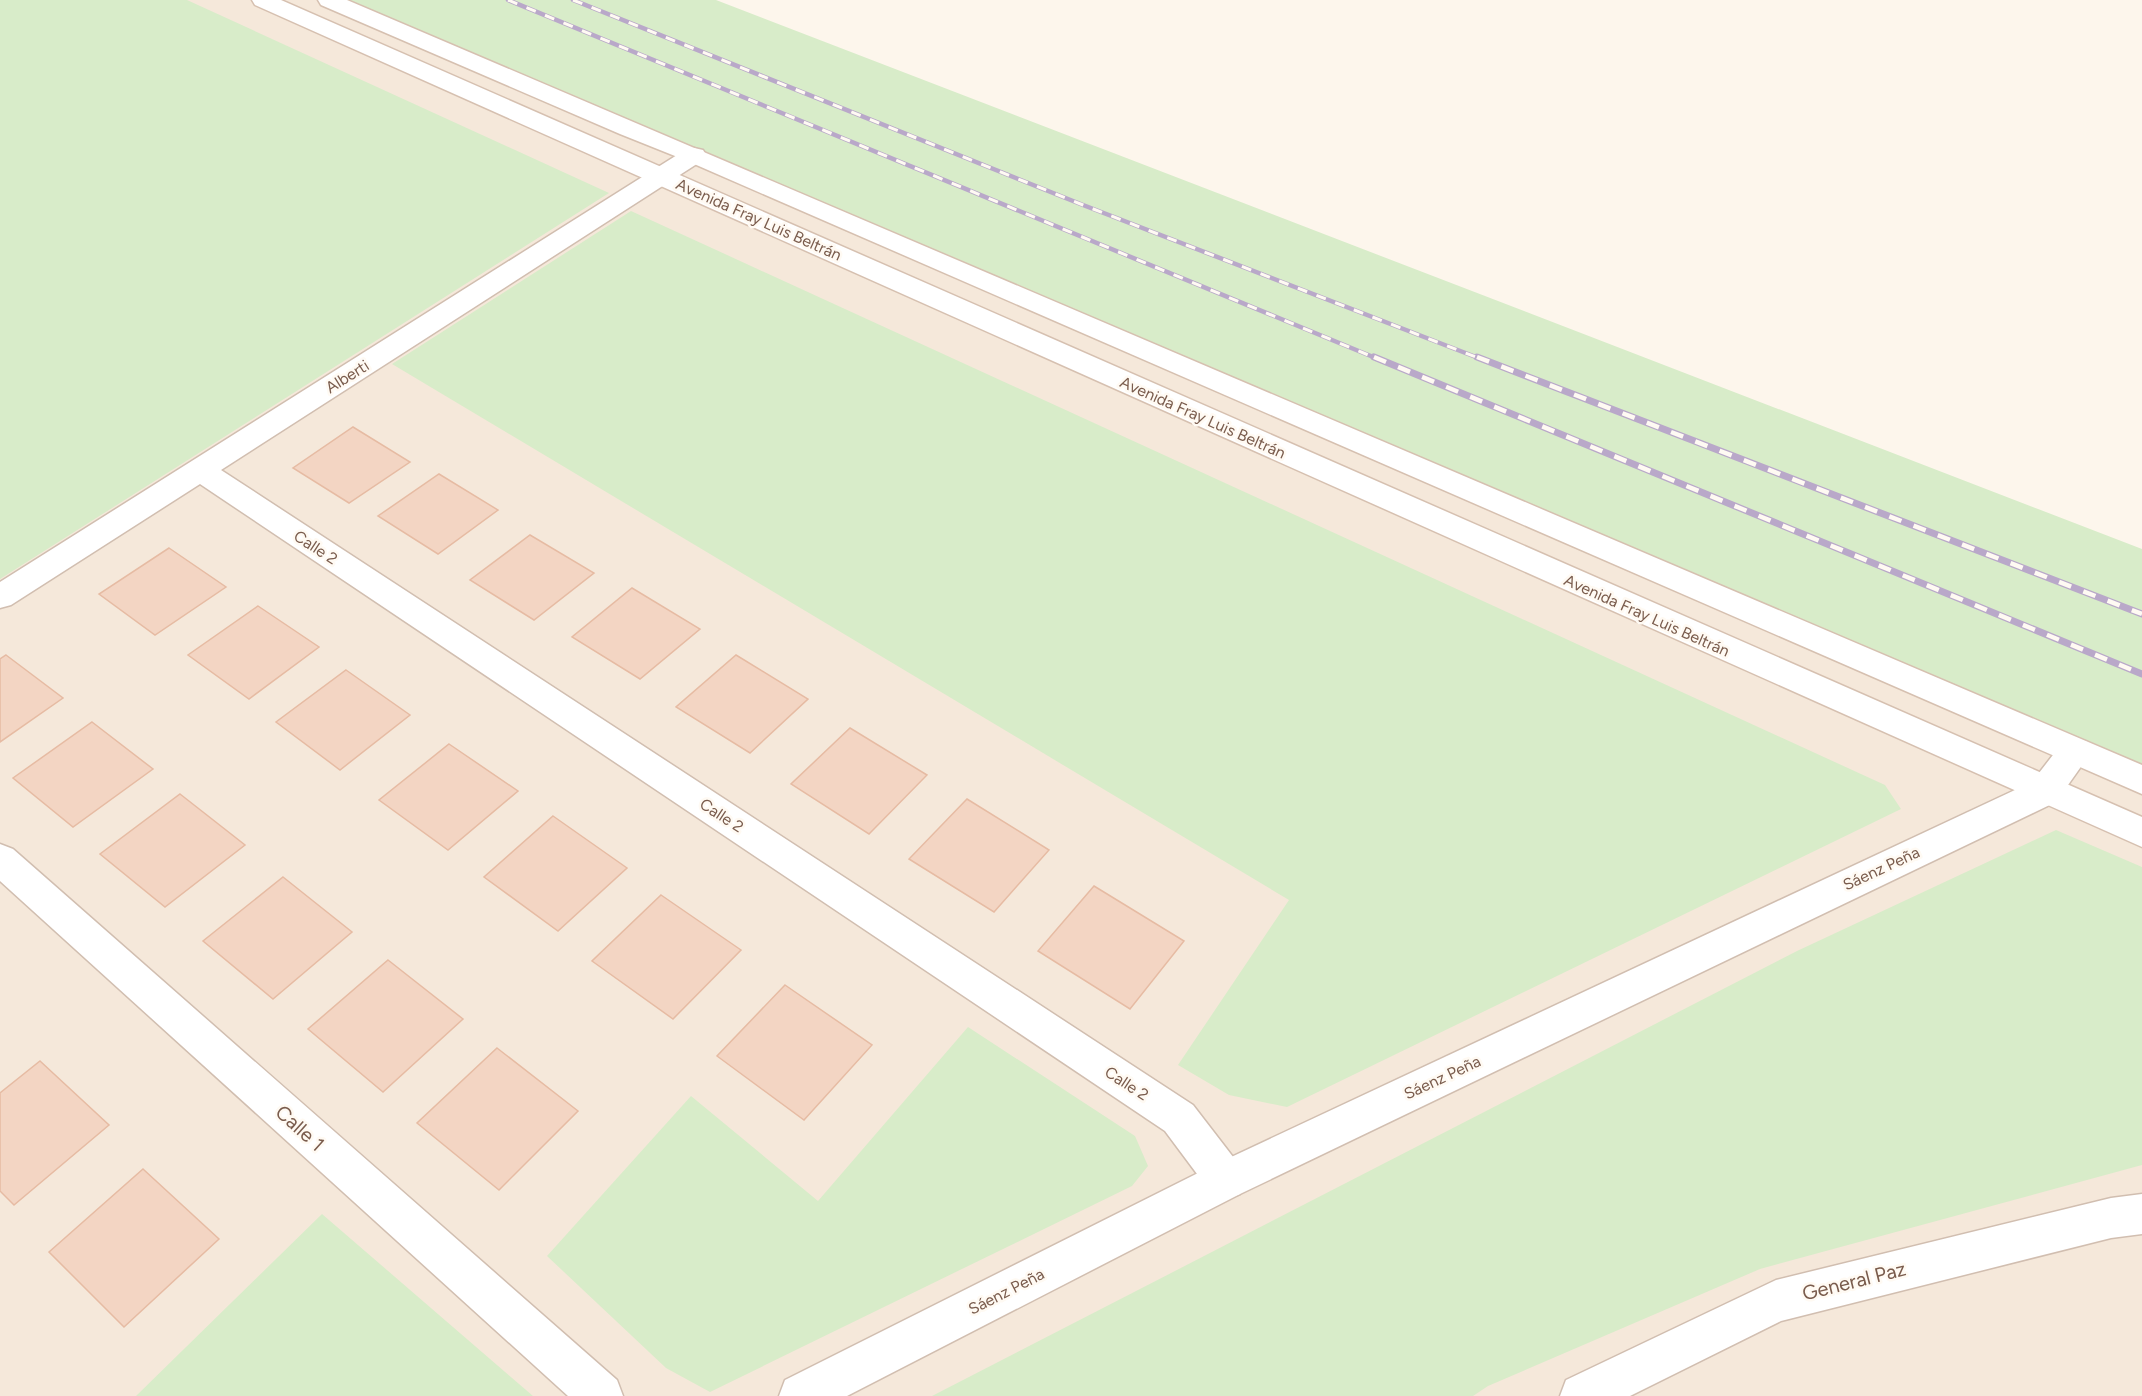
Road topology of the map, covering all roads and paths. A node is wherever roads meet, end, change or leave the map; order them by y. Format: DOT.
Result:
graph roads {
  1 [pos="264,0"];
  2 [pos="328,0"];
  3 [pos="694,155"];
  4 [pos="660,176"];
  5 [pos="199,470"];
  6 [pos="0,597"];
  7 [pos="2075,751"];
  8 [pos="2142,780"];
  9 [pos="2044,792"];
  10 [pos="2142,833"];
  11 [pos="0,859"];
  12 [pos="1226,1180"];
  13 [pos="2142,1214"];
  14 [pos="601,1396"];
  15 [pos="801,1396"];
  16 [pos="1582,1396"];
  1 -- 4 [label="main road, Avenida Fray Luis Beltrán"];
  2 -- 3 [label="main road, Avenida Fray Luis Beltrán"];
  3 -- 4 [label="main road, Alberti"];
  3 -- 7 [label="main road, Avenida Fray Luis Beltrán"];
  4 -- 5 [label="main road, Alberti"];
  4 -- 9 [label="main road, Avenida Fray Luis Beltrán"];
  5 -- 6 [label="main road, Alberti"];
  5 -- 12 [label="main road, Calle 2"];
  7 -- 8 [label="main road, Avenida Fray Luis Beltrán"];
  7 -- 9 [label="main road, Sáenz Peña"];
  9 -- 10 [label="main road, Avenida Fray Luis Beltrán"];
  9 -- 12 [label="main road, Sáenz Peña"];
  11 -- 14 [label="main road, Calle 1"];
  12 -- 15 [label="main road, Sáenz Peña"];
  13 -- 16 [label="main road, General Paz"];
}
